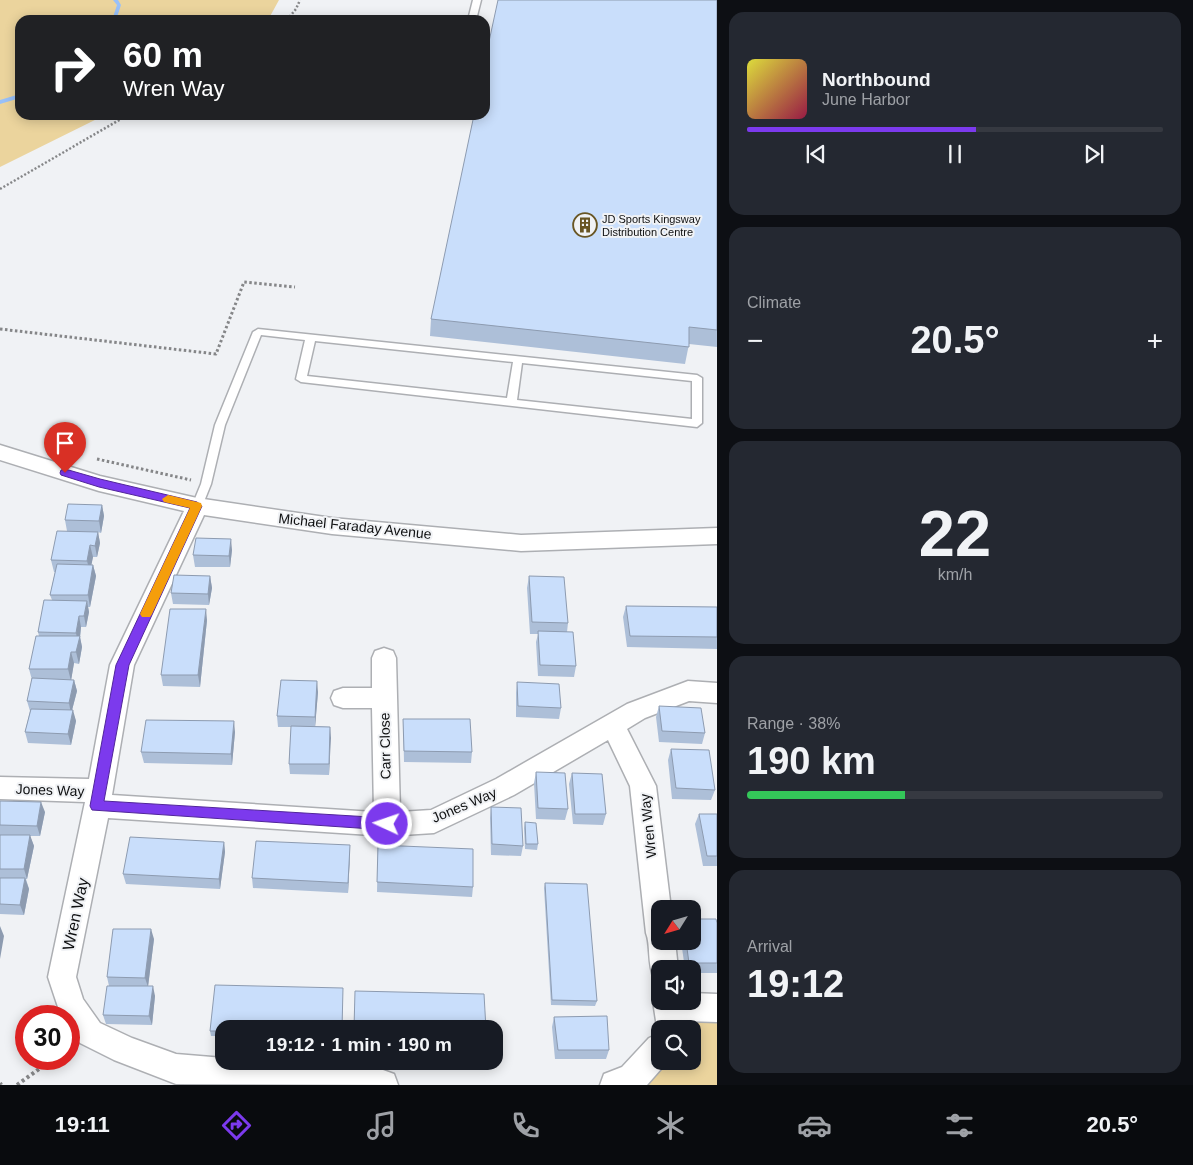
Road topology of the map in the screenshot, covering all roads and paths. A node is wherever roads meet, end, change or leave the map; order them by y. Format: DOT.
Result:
graph roads {
  1 [pos="300,0"];
  2 [pos="477,0"];
  3 [pos="290,15"];
  4 [pos="473,15"];
  5 [pos="119,120"];
  6 [pos="0,189"];
  7 [pos="295,287"];
  8 [pos="0,330"];
  9 [pos="311,337"];
  10 [pos="518,359"];
  11 [pos="512,402"];
  12 [pos="0,452"];
  13 [pos="91,458"];
  14 [pos="206,484"];
  15 [pos="197,506"];
  16 [pos="717,536"];
  17 [pos="384,658"];
  18 [pos="717,693"];
  19 [pos="343,698"];
  20 [pos="384,698"];
  21 [pos="613,724"];
  22 [pos="0,788"];
  23 [pos="98,799"];
  24 [pos="387,824"];
  25 [pos="656,900"];
  26 [pos="717,1008"];
  27 [pos="669,1012"];
  28 [pos="651,1058"];
  29 [pos="38,1070"];
  30 [pos="17,1085"];
  31 [pos="383,1085"];
  32 [pos="615,1085"];
  1 -- 3 [label="path"];
  2 -- 4 [label="lane"];
  5 -- 6 [label="path"];
  7 -- 8 [label="path"];
  9 -- 10 [label="lane"];
  9 -- 11 [label="lane"];
  9 -- 14 [label="lane"];
  10 -- 11 [label="lane"];
  10 -- 11 [label="lane"];
  12 -- 15 [label="street, Michael Faraday Avenue"];
  13 -- 14 [label="path"];
  14 -- 15 [label="lane"];
  15 -- 16 [label="street, Michael Faraday Avenue"];
  15 -- 23 [label="street, Wren Way"];
  17 -- 20 [label="street, Carr Close"];
  18 -- 21 [label="street, Jones Way"];
  19 -- 20 [label="street, Carr Close"];
  20 -- 24 [label="street, Carr Close"];
  21 -- 24 [label="street, Jones Way"];
  21 -- 25 [label="street, Wren Way"];
  22 -- 23 [label="street, Jones Way"];
  23 -- 24 [label="street, Jones Way"];
  23 -- 31 [label="street, Wren Way"];
  26 -- 27 [label="street"];
  28 -- 32 [label="street"];
  29 -- 30 [label="path"];
}
